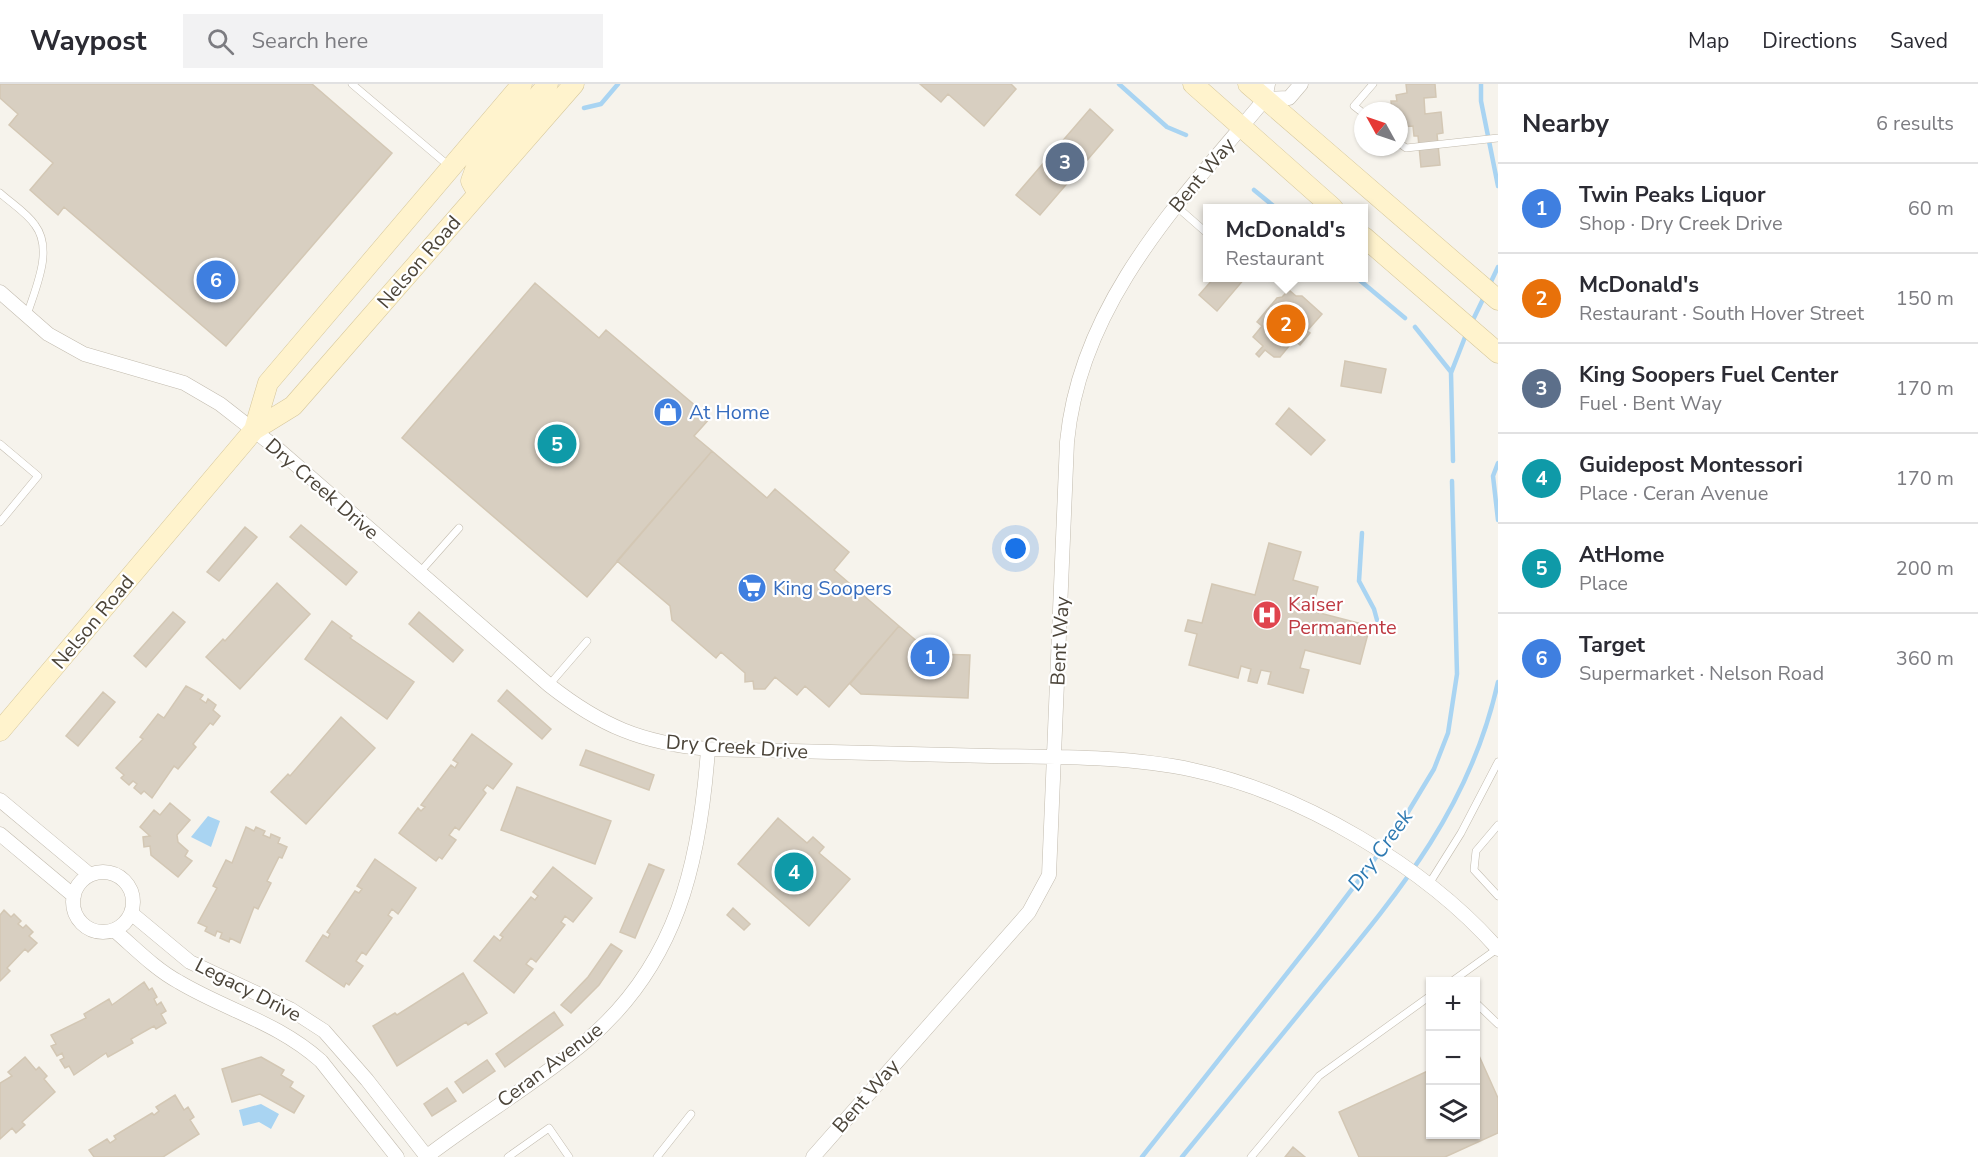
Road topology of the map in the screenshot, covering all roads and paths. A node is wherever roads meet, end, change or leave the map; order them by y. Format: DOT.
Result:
graph roads {
  1 [pos="352,84"];
  2 [pos="522,84"];
  3 [pos="548,84"];
  4 [pos="574,84"];
  5 [pos="1193,84"];
  6 [pos="1248,84"];
  7 [pos="1301,84"];
  8 [pos="1373,84"];
  9 [pos="1266,91"];
  10 [pos="1357,102"];
  11 [pos="1242,127"];
  12 [pos="1498,138"];
  13 [pos="1408,148"];
  14 [pos="451,167"];
  15 [pos="0,193"];
  16 [pos="478,194"];
  17 [pos="1329,204"];
  18 [pos="1175,206"];
  19 [pos="1203,230"];
  20 [pos="1368,241"];
  21 [pos="0,292"];
  22 [pos="1498,300"];
  23 [pos="27,316"];
  24 [pos="1494,349"];
  25 [pos="254,430"];
  26 [pos="0,444"];
  27 [pos="0,522"];
  28 [pos="459,528"];
  29 [pos="420,572"];
  30 [pos="587,641"];
  31 [pos="549,685"];
  32 [pos="0,730"];
  33 [pos="708,749"];
  34 [pos="1054,757"];
  35 [pos="1498,762"];
  36 [pos="0,800"];
  37 [pos="1498,825"];
  38 [pos="0,834"];
  39 [pos="90,875"];
  40 [pos="1428,884"];
  41 [pos="74,896"];
  42 [pos="1498,896"];
  43 [pos="131,913"];
  44 [pos="114,930"];
  45 [pos="1498,949"];
  46 [pos="1457,977"];
  47 [pos="1426,1000"];
  48 [pos="1480,1007"];
  49 [pos="1498,1023"];
  50 [pos="691,1114"];
  51 [pos="397,1157"];
  52 [pos="427,1157"];
  53 [pos="508,1157"];
  54 [pos="569,1157"];
  55 [pos="657,1157"];
  56 [pos="813,1157"];
  57 [pos="1251,1157"];
  1 -- 14 [label="lane"];
  2 -- 14 [label="main road, Nelson Road"];
  3 -- 16 [label="main road"];
  4 -- 16 [label="main road, Nelson Road"];
  5 -- 11 [label="main road"];
  6 -- 9 [label="main road"];
  7 -- 9 [label="street"];
  8 -- 10 [label="lane"];
  9 -- 11 [label="street, Bent Way"];
  9 -- 22 [label="main road"];
  11 -- 17 [label="main road"];
  11 -- 18 [label="street, Bent Way"];
  12 -- 13 [label="lane"];
  14 -- 25 [label="main road, Nelson Road"];
  15 -- 23 [label="lane"];
  16 -- 25 [label="main road, Nelson Road"];
  18 -- 19 [label="lane"];
  18 -- 34 [label="street, Bent Way"];
  20 -- 24 [label="main road"];
  21 -- 23 [label="street, Dry Creek Drive"];
  23 -- 25 [label="street, Dry Creek Drive"];
  25 -- 29 [label="street, Dry Creek Drive"];
  25 -- 32 [label="main road, Nelson Road"];
  26 -- 27 [label="lane"];
  28 -- 29 [label="lane"];
  29 -- 31 [label="street, Dry Creek Drive"];
  30 -- 31 [label="lane"];
  31 -- 33 [label="street, Dry Creek Drive"];
  33 -- 34 [label="street, Dry Creek Drive"];
  33 -- 52 [label="street, Ceran Avenue"];
  34 -- 40 [label="street, Dry Creek Drive"];
  34 -- 56 [label="street, Bent Way"];
  35 -- 40 [label="lane"];
  36 -- 39 [label="street"];
  37 -- 42 [label="lane"];
  38 -- 41 [label="street"];
  39 -- 41 [label="street"];
  39 -- 43 [label="street"];
  40 -- 45 [label="street, Dry Creek Drive"];
  41 -- 44 [label="street"];
  43 -- 44 [label="street"];
  43 -- 52 [label="street, Legacy Drive"];
  44 -- 51 [label="street, Legacy Drive"];
  45 -- 46 [label="lane"];
  47 -- 57 [label="lane"];
  48 -- 49 [label="lane"];
  50 -- 55 [label="lane"];
  53 -- 54 [label="lane"];
}
